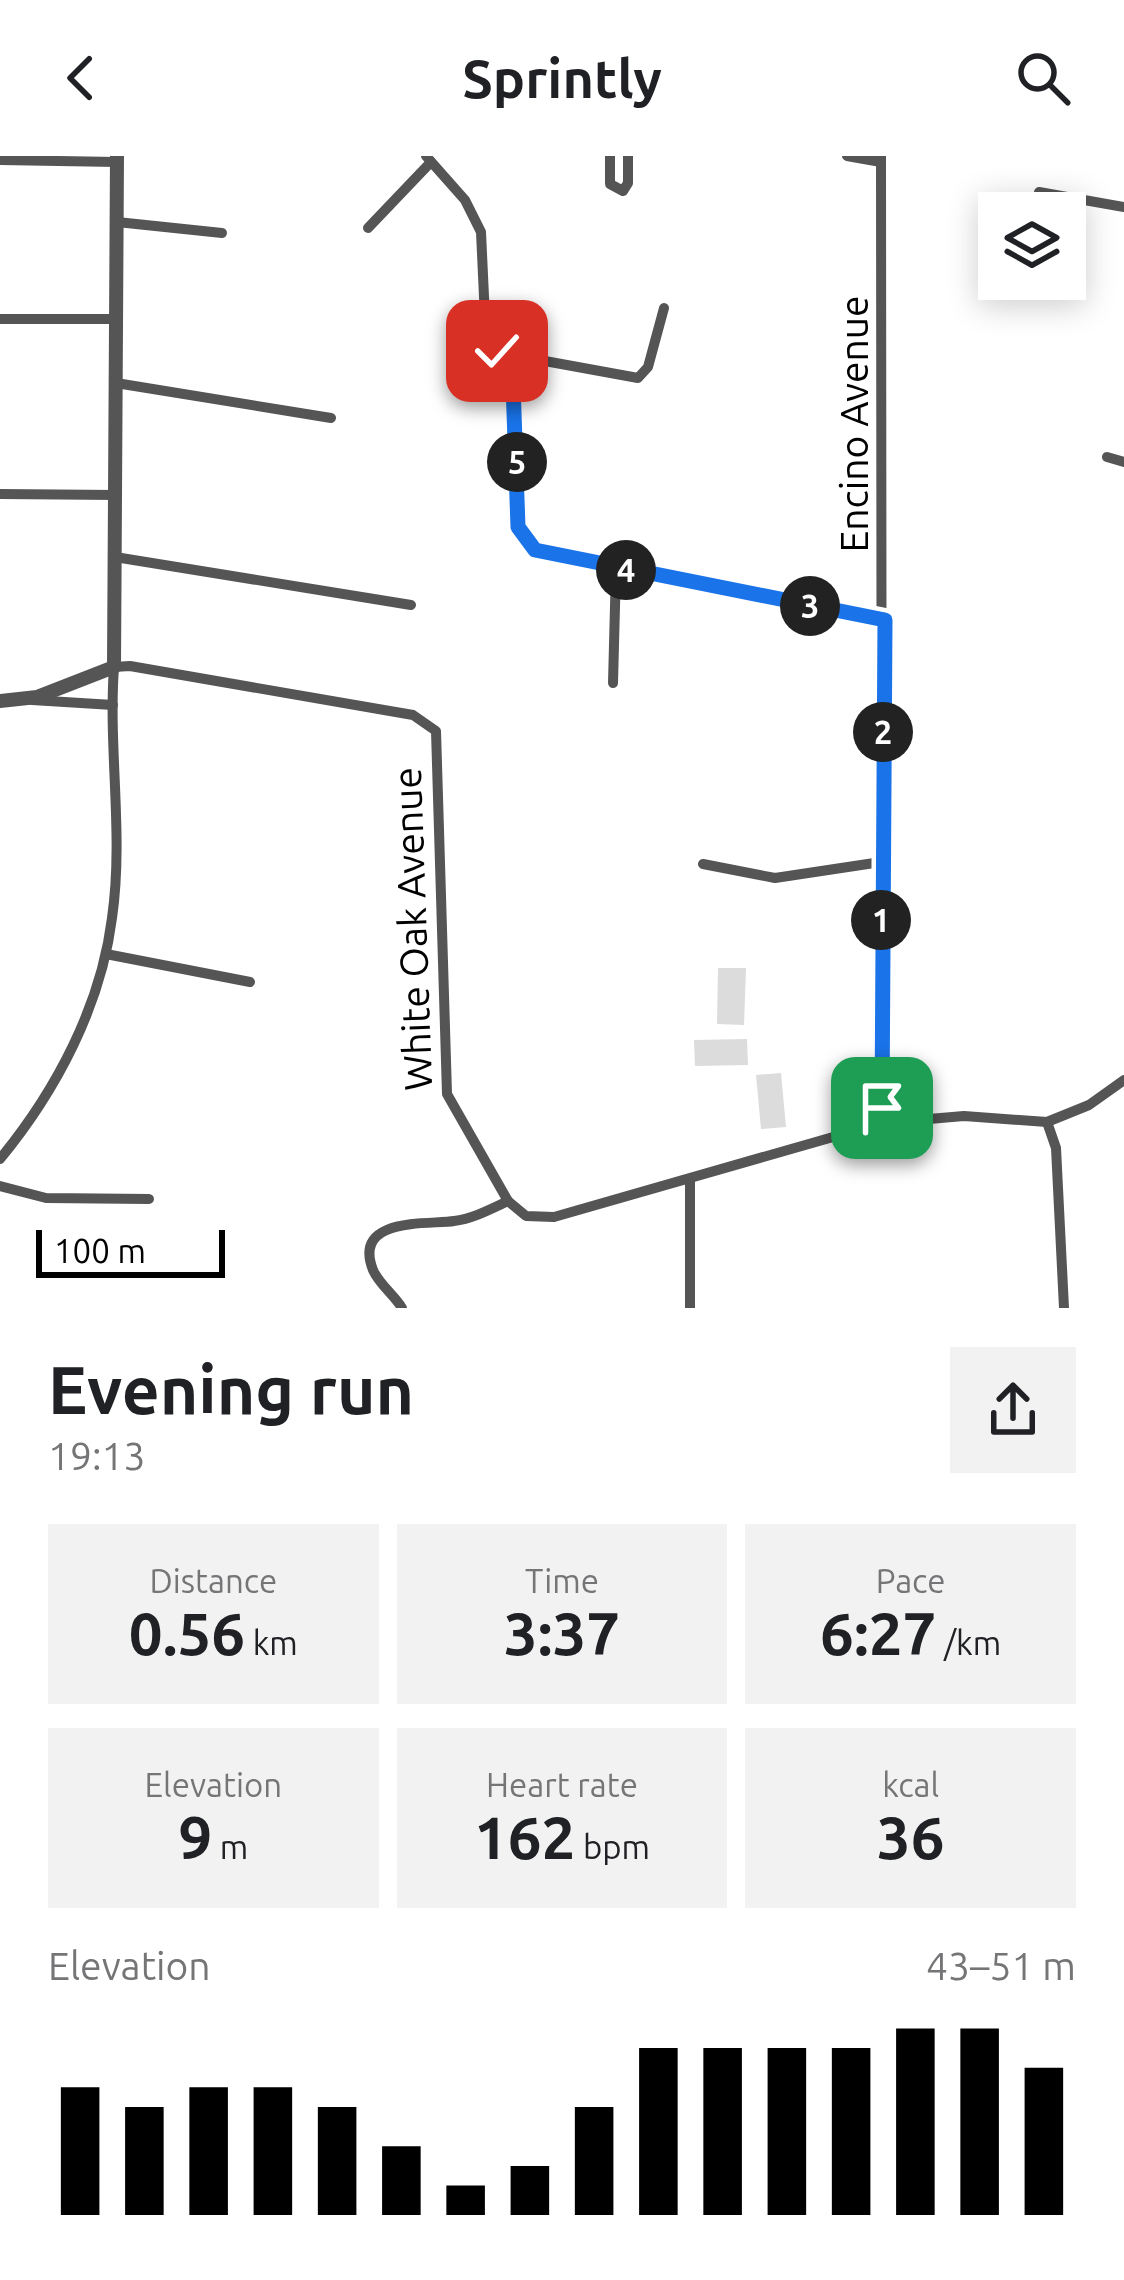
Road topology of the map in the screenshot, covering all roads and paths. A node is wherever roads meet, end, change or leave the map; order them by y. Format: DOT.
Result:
graph roads {
  1 [pos="610,156"];
  2 [pos="628,156"];
  3 [pos="847,156"];
  4 [pos="117,159"];
  5 [pos="429,159"];
  6 [pos="881,159"];
  7 [pos="0,160"];
  8 [pos="1086,200"];
  9 [pos="1124,207"];
  10 [pos="117,222"];
  11 [pos="368,228"];
  12 [pos="222,233"];
  13 [pos="664,308"];
  14 [pos="116,319"];
  15 [pos="0,320"];
  16 [pos="512,355"];
  17 [pos="116,383"];
  18 [pos="331,418"];
  19 [pos="1106,457"];
  20 [pos="1124,462"];
  21 [pos="0,494"];
  22 [pos="116,494"];
  23 [pos="116,557"];
  24 [pos="616,568"];
  25 [pos="411,605"];
  26 [pos="885,620"];
  27 [pos="114,667"];
  28 [pos="613,683"];
  29 [pos="28,699"];
  30 [pos="0,701"];
  31 [pos="112,705"];
  32 [pos="881,862"];
  33 [pos="703,865"];
  34 [pos="106,954"];
  35 [pos="250,982"];
  36 [pos="1124,1080"];
  37 [pos="1047,1122"];
  38 [pos="882,1123"];
  39 [pos="0,1159"];
  40 [pos="690,1181"];
  41 [pos="0,1186"];
  42 [pos="148,1198"];
  43 [pos="508,1201"];
  44 [pos="402,1308"];
  45 [pos="689,1308"];
  46 [pos="1064,1308"];
  1 -- 2 [label="street"];
  3 -- 6 [label="street"];
  4 -- 7 [label="street"];
  4 -- 10 [label="street"];
  5 -- 11 [label="street"];
  5 -- 16 [label="street"];
  6 -- 26 [label="street, Encino Avenue"];
  8 -- 9 [label="street"];
  10 -- 12 [label="street"];
  10 -- 14 [label="street"];
  13 -- 16 [label="street"];
  14 -- 15 [label="street"];
  14 -- 17 [label="street"];
  16 -- 24 [label="street"];
  17 -- 18 [label="street"];
  17 -- 22 [label="street"];
  19 -- 20 [label="street"];
  21 -- 22 [label="street"];
  22 -- 23 [label="street"];
  23 -- 25 [label="street"];
  23 -- 27 [label="street"];
  24 -- 26 [label="street"];
  24 -- 28 [label="street"];
  26 -- 32 [label="street, Encino Avenue"];
  27 -- 29 [label="street"];
  27 -- 31 [label="street"];
  27 -- 43 [label="street, White Oak Avenue"];
  29 -- 30 [label="street"];
  29 -- 31 [label="street"];
  31 -- 34 [label="street"];
  32 -- 33 [label="street"];
  32 -- 38 [label="street, Encino Avenue"];
  34 -- 35 [label="street"];
  34 -- 39 [label="street"];
  36 -- 37 [label="street"];
  37 -- 38 [label="street"];
  37 -- 46 [label="street"];
  38 -- 40 [label="street"];
  40 -- 43 [label="street"];
  40 -- 45 [label="street"];
  41 -- 42 [label="street"];
  43 -- 44 [label="street"];
}
